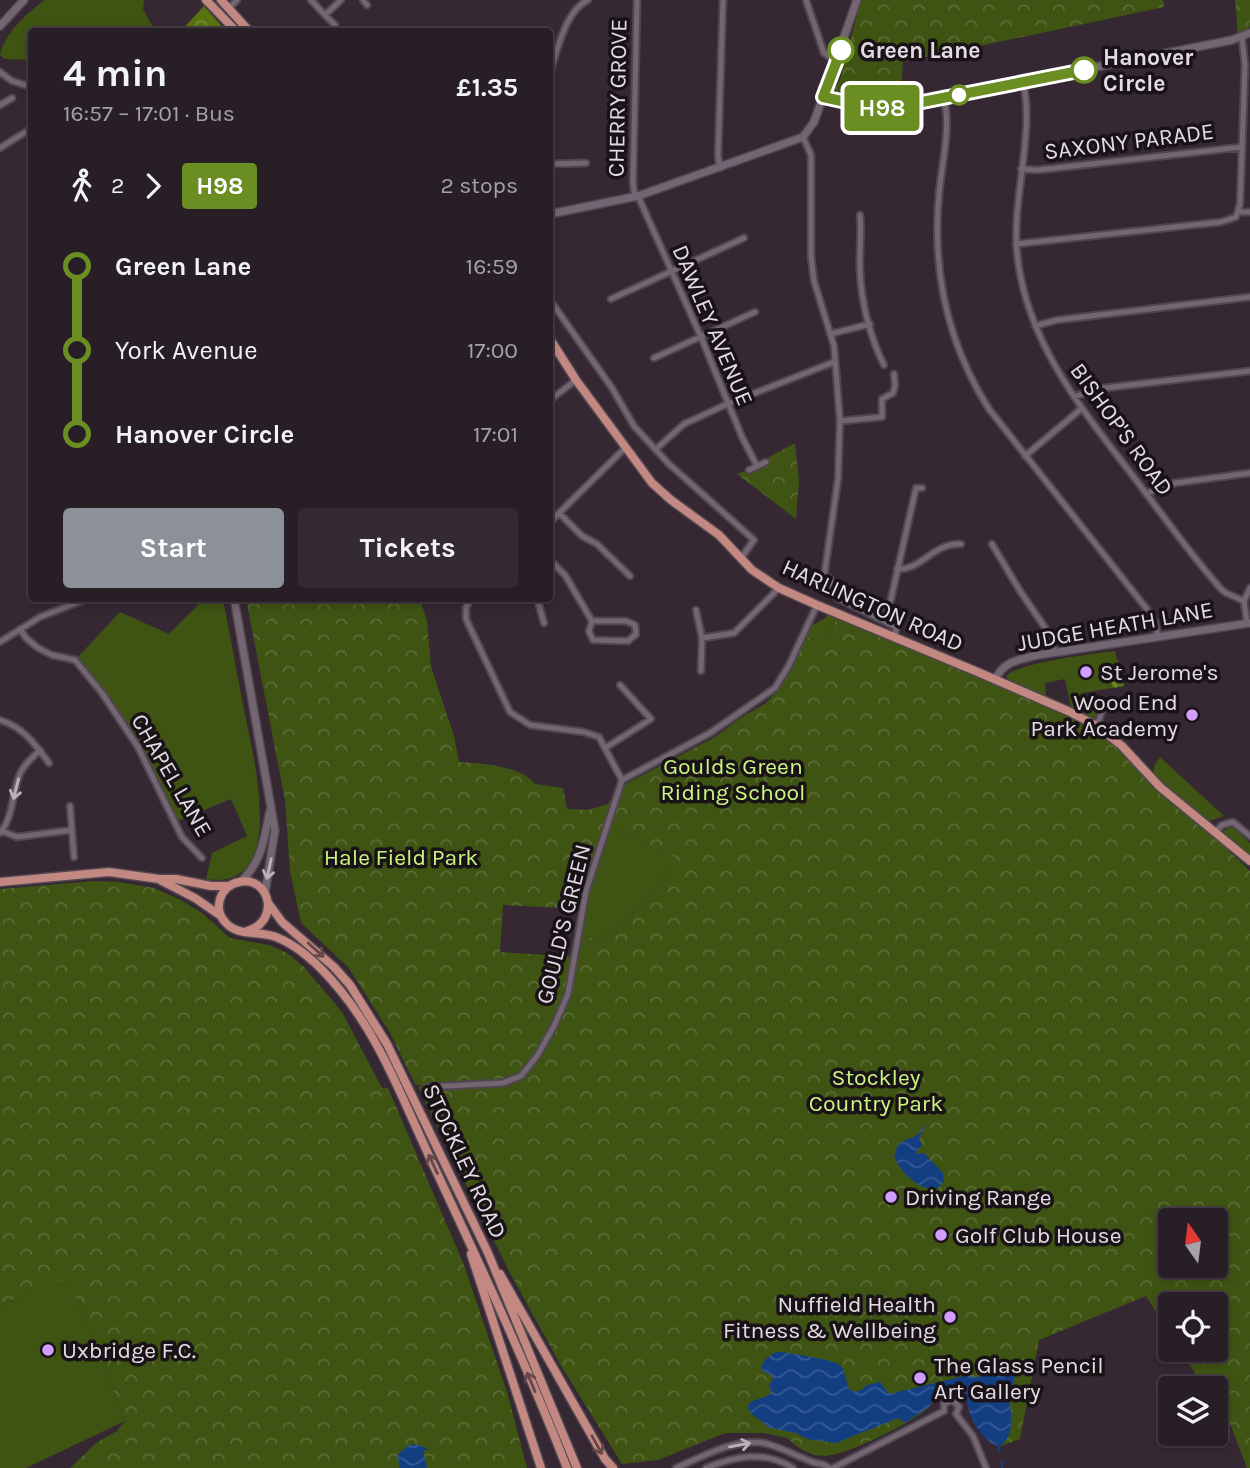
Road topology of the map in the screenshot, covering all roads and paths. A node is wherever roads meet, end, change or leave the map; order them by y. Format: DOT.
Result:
graph roads {
  1 [pos="24,0"];
  2 [pos="206,0"];
  3 [pos="221,0"];
  4 [pos="237,0"];
  5 [pos="311,0"];
  6 [pos="341,0"];
  7 [pos="588,0"];
  8 [pos="636,0"];
  9 [pos="723,0"];
  10 [pos="806,0"];
  11 [pos="857,0"];
  12 [pos="229,8"];
  13 [pos="325,15"];
  14 [pos="2,20"];
  15 [pos="335,25"];
  16 [pos="233,28"];
  17 [pos="246,28"];
  18 [pos="1250,33"];
  19 [pos="1242,38"];
  20 [pos="837,61"];
  21 [pos="553,64"];
  22 [pos="0,72"];
  23 [pos="1023,82"];
  24 [pos="28,86"];
  25 [pos="823,97"];
  26 [pos="12,98"];
  27 [pos="944,98"];
  28 [pos="0,105"];
  29 [pos="28,130"];
  30 [pos="803,136"];
  31 [pos="1242,147"];
  32 [pos="0,148"];
  33 [pos="586,163"];
  34 [pos="553,164"];
  35 [pos="720,168"];
  36 [pos="1021,169"];
  37 [pos="636,197"];
  38 [pos="1238,212"];
  39 [pos="1250,212"];
  40 [pos="553,213"];
  41 [pos="860,215"];
  42 [pos="744,238"];
  43 [pos="1016,244"];
  44 [pos="671,271"];
  45 [pos="1250,297"];
  46 [pos="611,299"];
  47 [pos="553,304"];
  48 [pos="755,312"];
  49 [pos="870,324"];
  50 [pos="1035,326"];
  51 [pos="830,334"];
  52 [pos="701,337"];
  53 [pos="553,344"];
  54 [pos="654,358"];
  55 [pos="834,362"];
  56 [pos="884,365"];
  57 [pos="1250,371"];
  58 [pos="894,374"];
  59 [pos="576,380"];
  60 [pos="1074,397"];
  61 [pos="553,398"];
  62 [pos="727,404"];
  63 [pos="1081,409"];
  64 [pos="891,416"];
  65 [pos="881,417"];
  66 [pos="840,421"];
  67 [pos="625,448"];
  68 [pos="656,449"];
  69 [pos="1025,456"];
  70 [pos="766,462"];
  71 [pos="757,466"];
  72 [pos="749,470"];
  73 [pos="1250,473"];
  74 [pos="922,488"];
  75 [pos="1146,494"];
  76 [pos="559,513"];
  77 [pos="553,519"];
  78 [pos="934,539"];
  79 [pos="961,544"];
  80 [pos="992,544"];
  81 [pos="940,548"];
  82 [pos="741,558"];
  83 [pos="553,562"];
  84 [pos="897,569"];
  85 [pos="630,576"];
  86 [pos="779,587"];
  87 [pos="1250,588"];
  88 [pos="1244,601"];
  89 [pos="79,602"];
  90 [pos="235,602"];
  91 [pos="470,602"];
  92 [pos="538,602"];
  93 [pos="817,605"];
  94 [pos="696,610"];
  95 [pos="883,620"];
  96 [pos="592,621"];
  97 [pos="544,623"];
  98 [pos="1248,623"];
  99 [pos="20,629"];
  100 [pos="895,636"];
  101 [pos="1158,637"];
  102 [pos="702,638"];
  103 [pos="0,642"];
  104 [pos="1055,652"];
  105 [pos="701,671"];
  106 [pos="995,680"];
  107 [pos="620,684"];
  108 [pos="1093,700"];
  109 [pos="0,720"];
  110 [pos="1097,726"];
  111 [pos="605,748"];
  112 [pos="40,750"];
  113 [pos="49,763"];
  114 [pos="622,780"];
  115 [pos="70,806"];
  116 [pos="271,808"];
  117 [pos="72,830"];
  118 [pos="1,832"];
  119 [pos="1214,832"];
  120 [pos="1250,835"];
  121 [pos="75,857"];
  122 [pos="202,858"];
  123 [pos="1250,861"];
  124 [pos="159,879"];
  125 [pos="0,882"];
  126 [pos="240,882"];
  127 [pos="230,886"];
  128 [pos="266,897"];
  129 [pos="221,916"];
  130 [pos="247,931"];
  131 [pos="427,1087"];
  132 [pos="462,1226"];
  133 [pos="488,1254"];
  134 [pos="944,1411"];
  135 [pos="956,1414"];
  136 [pos="811,1466"];
  137 [pos="541,1468"];
  138 [pos="567,1468"];
  139 [pos="577,1468"];
  140 [pos="613,1468"];
  141 [pos="676,1468"];
  142 [pos="706,1468"];
  143 [pos="793,1468"];
  144 [pos="831,1468"];
  145 [pos="986,1468"];
  1 -- 14 [label="main road"];
  2 -- 16 [label="main road"];
  3 -- 12 [label="main road"];
  4 -- 12 [label="street"];
  5 -- 13 [label="street"];
  6 -- 13 [label="street"];
  7 -- 21 [label="street"];
  8 -- 37 [label="street, CHERRY GROVE"];
  9 -- 35 [label="street"];
  10 -- 20 [label="street"];
  11 -- 20 [label="main road"];
  12 -- 17 [label="main road"];
  13 -- 15 [label="street"];
  18 -- 19 [label="main road"];
  19 -- 23 [label="main road"];
  19 -- 31 [label="street"];
  20 -- 25 [label="main road"];
  22 -- 24 [label="street"];
  23 -- 27 [label="main road"];
  23 -- 36 [label="street, BISHOP'S ROAD"];
  25 -- 27 [label="main road"];
  25 -- 30 [label="main road"];
  26 -- 28 [label="street"];
  27 -- 69 [label="street"];
  29 -- 32 [label="street"];
  30 -- 35 [label="main road"];
  30 -- 51 [label="street"];
  31 -- 36 [label="street, SAXONY PARADE"];
  31 -- 38 [label="street"];
  33 -- 34 [label="street"];
  35 -- 37 [label="main road"];
  36 -- 43 [label="street, BISHOP'S ROAD"];
  37 -- 40 [label="main road"];
  37 -- 44 [label="street, DAWLEY AVENUE"];
  38 -- 39 [label="street"];
  38 -- 43 [label="street"];
  41 -- 49 [label="street"];
  42 -- 44 [label="street"];
  43 -- 50 [label="street, BISHOP'S ROAD"];
  44 -- 46 [label="street"];
  44 -- 52 [label="street, DAWLEY AVENUE"];
  45 -- 50 [label="street"];
  47 -- 68 [label="street"];
  48 -- 52 [label="street"];
  49 -- 51 [label="street"];
  49 -- 56 [label="street"];
  50 -- 60 [label="street, BISHOP'S ROAD"];
  51 -- 55 [label="street"];
  52 -- 54 [label="street"];
  52 -- 62 [label="street, DAWLEY AVENUE"];
  53 -- 59 [label="main road, HARLINGTON ROAD"];
  55 -- 62 [label="street"];
  55 -- 66 [label="street"];
  57 -- 60 [label="street"];
  58 -- 65 [label="street"];
  59 -- 61 [label="street"];
  59 -- 67 [label="main road, HARLINGTON ROAD"];
  60 -- 63 [label="street, BISHOP'S ROAD"];
  62 -- 68 [label="street"];
  62 -- 71 [label="street, DAWLEY AVENUE"];
  63 -- 69 [label="street"];
  63 -- 75 [label="street, BISHOP'S ROAD"];
  64 -- 65 [label="street"];
  65 -- 66 [label="street"];
  66 -- 95 [label="street"];
  67 -- 76 [label="street"];
  67 -- 82 [label="main road, HARLINGTON ROAD"];
  68 -- 82 [label="street"];
  69 -- 101 [label="street"];
  70 -- 71 [label="street"];
  71 -- 72 [label="street"];
  73 -- 75 [label="street"];
  74 -- 84 [label="street"];
  75 -- 88 [label="street, BISHOP'S ROAD"];
  76 -- 77 [label="street"];
  76 -- 85 [label="street"];
  78 -- 81 [label="street"];
  79 -- 81 [label="street"];
  80 -- 104 [label="street"];
  81 -- 84 [label="street"];
  82 -- 86 [label="main road, HARLINGTON ROAD"];
  83 -- 96 [label="street"];
  84 -- 95 [label="street"];
  86 -- 93 [label="main road, HARLINGTON ROAD"];
  86 -- 102 [label="street"];
  87 -- 88 [label="street"];
  88 -- 98 [label="street"];
  89 -- 99 [label="street"];
  90 -- 116 [label="main road"];
  91 -- 111 [label="street"];
  92 -- 97 [label="street"];
  93 -- 100 [label="main road, HARLINGTON ROAD"];
  93 -- 114 [label="street"];
  94 -- 102 [label="street"];
  95 -- 100 [label="street"];
  96 -- 96 [label="street"];
  98 -- 101 [label="main road, JUDGE HEATH LANE"];
  99 -- 103 [label="street"];
  99 -- 122 [label="street, CHAPEL LANE"];
  100 -- 106 [label="main road, HARLINGTON ROAD"];
  101 -- 104 [label="main road, JUDGE HEATH LANE"];
  102 -- 105 [label="street"];
  104 -- 106 [label="main road, JUDGE HEATH LANE"];
  106 -- 110 [label="main road, HARLINGTON ROAD"];
  107 -- 111 [label="street"];
  108 -- 110 [label="street"];
  109 -- 112 [label="street"];
  110 -- 119 [label="main road, HARLINGTON ROAD"];
  111 -- 114 [label="street"];
  112 -- 113 [label="street"];
  112 -- 118 [label="street, one-way"];
  114 -- 131 [label="street, GOULD'S GREEN"];
  115 -- 117 [label="street"];
  116 -- 126 [label="main road"];
  116 -- 128 [label="main road, one-way"];
  117 -- 118 [label="street"];
  117 -- 121 [label="street"];
  119 -- 120 [label="street"];
  119 -- 123 [label="main road, HARLINGTON ROAD"];
  124 -- 125 [label="main road"];
  124 -- 127 [label="main road"];
  124 -- 129 [label="main road"];
  126 -- 127 [label="main road"];
  126 -- 128 [label="main road"];
  127 -- 129 [label="main road"];
  128 -- 130 [label="main road"];
  128 -- 133 [label="main road, STOCKLEY ROAD, one-way"];
  129 -- 130 [label="main road"];
  132 -- 130 [label="main road, STOCKLEY ROAD, one-way"];
  132 -- 137 [label="main road"];
  138 -- 132 [label="main road, STOCKLEY ROAD, one-way"];
  133 -- 139 [label="main road, STOCKLEY ROAD"];
  133 -- 140 [label="main road, one-way"];
  134 -- 135 [label="street"];
  134 -- 135 [label="street"];
  134 -- 144 [label="street"];
  135 -- 145 [label="street"];
  141 -- 136 [label="street, one-way"];
  136 -- 144 [label="street"];
  142 -- 143 [label="street"];
}
